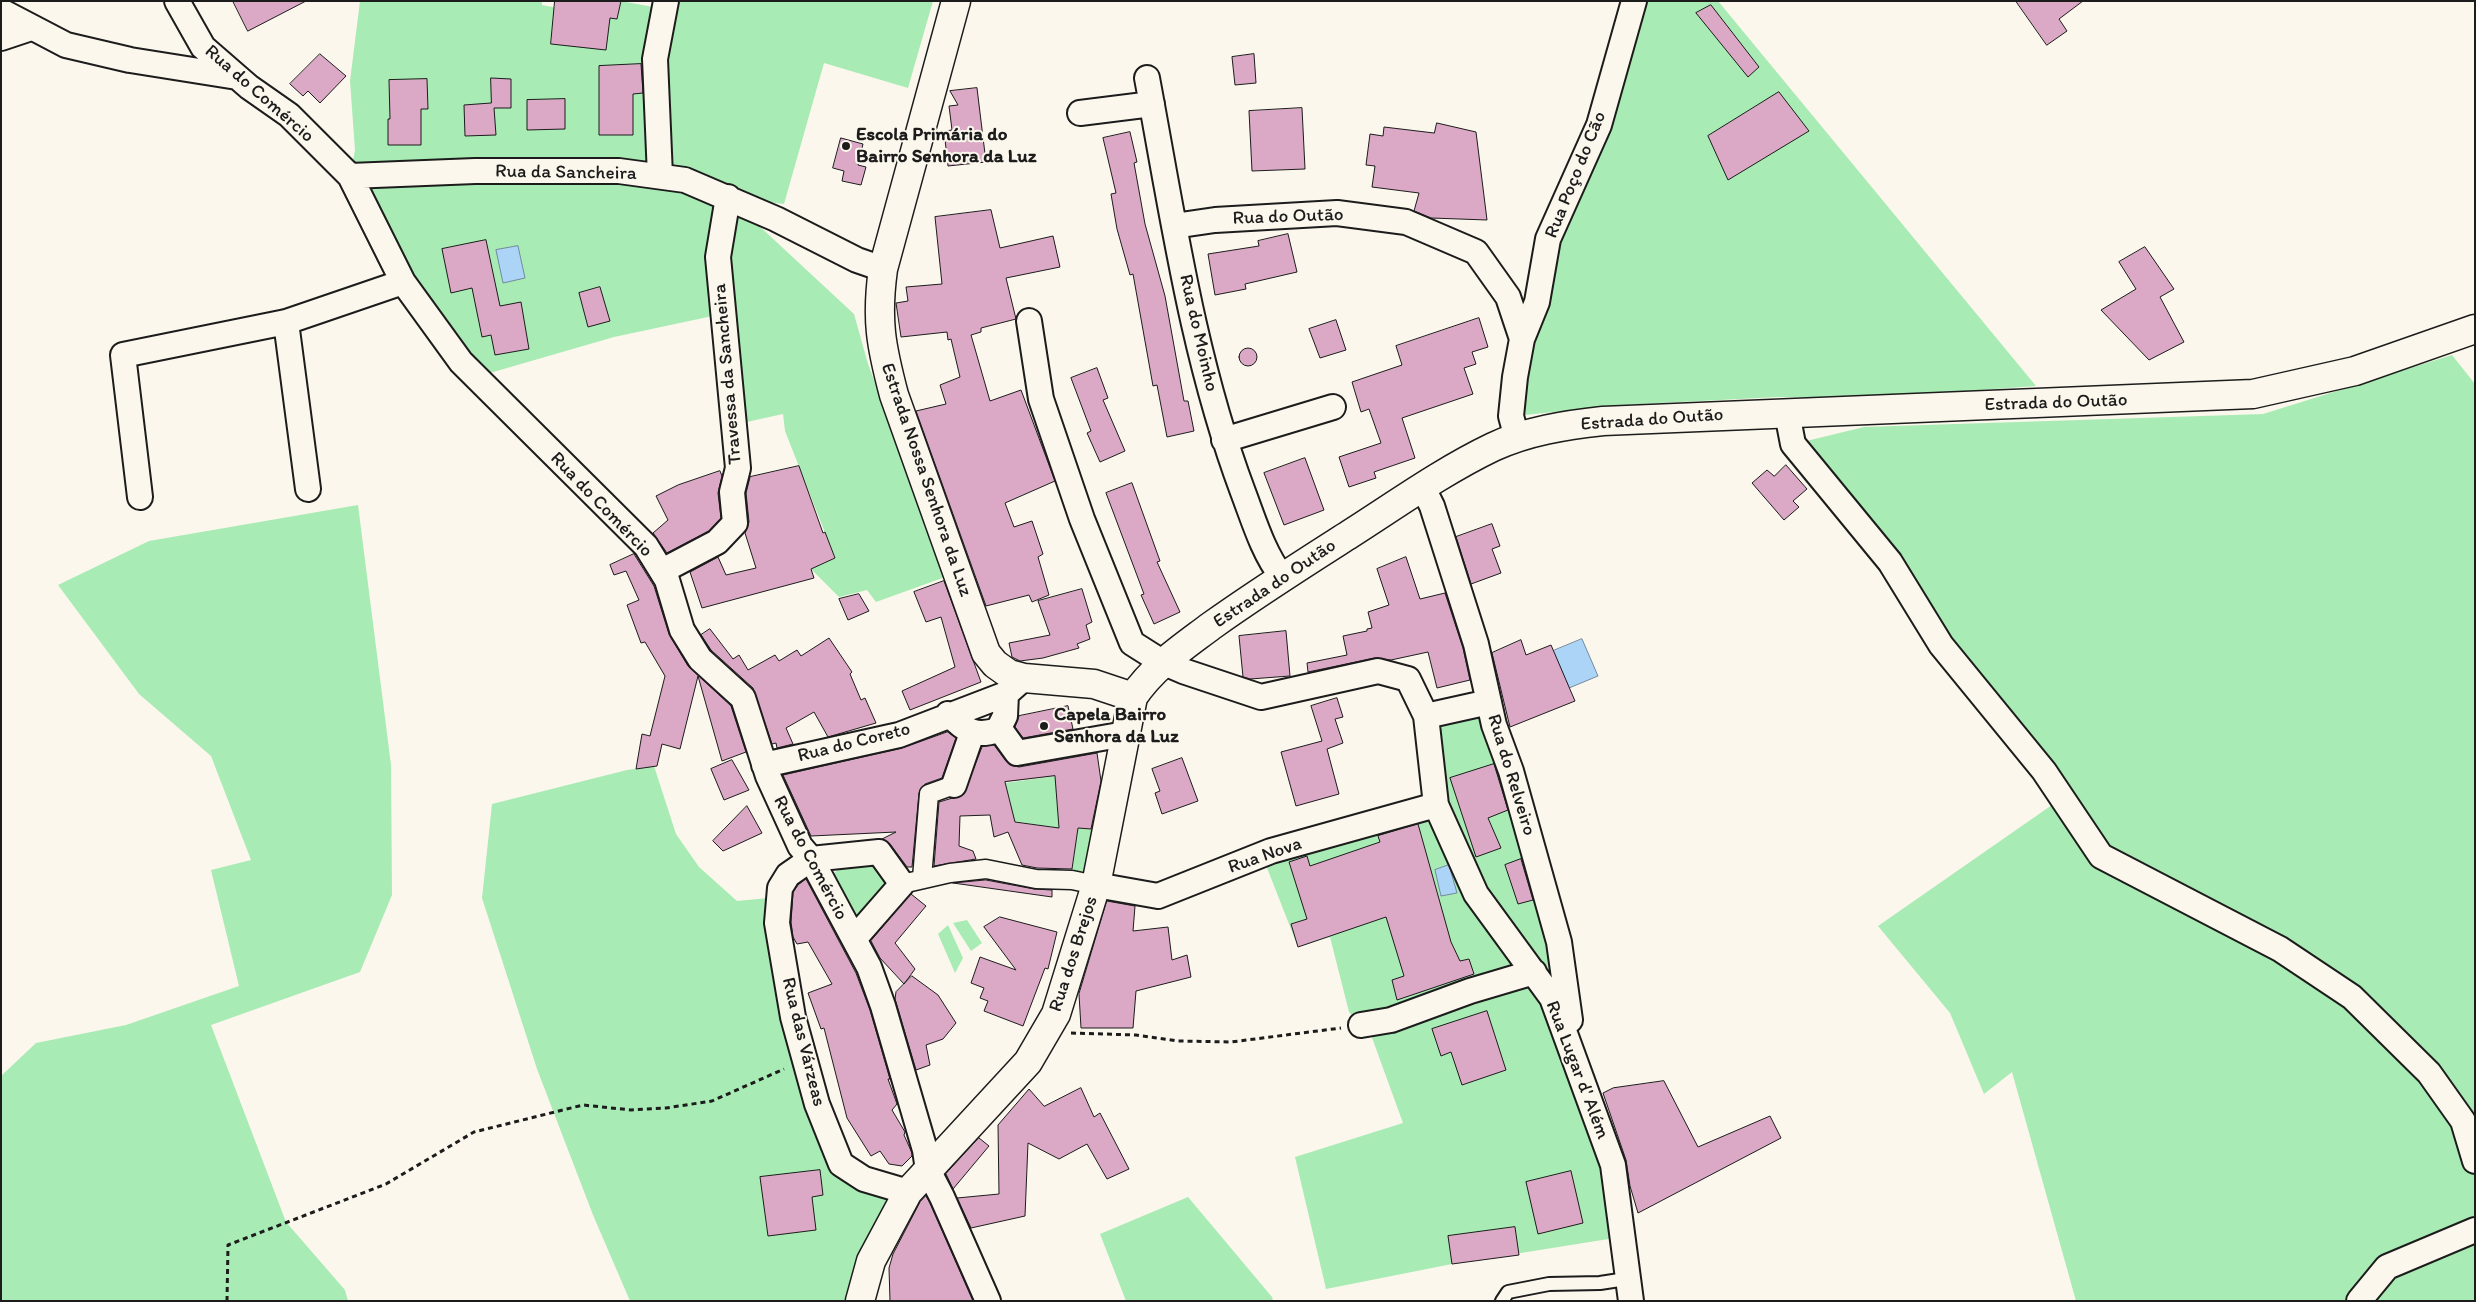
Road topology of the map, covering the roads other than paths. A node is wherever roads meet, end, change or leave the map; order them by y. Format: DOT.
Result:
graph roads {
  1 [pos="177,1"];
  2 [pos="666,1"];
  3 [pos="956,1"];
  4 [pos="1634,1"];
  5 [pos="1,11"];
  6 [pos="31,28"];
  7 [pos="1,38"];
  8 [pos="237,77"];
  9 [pos="1147,78"];
  10 [pos="1152,104"];
  11 [pos="1080,113"];
  12 [pos="350,176"];
  13 [pos="660,176"];
  14 [pos="728,197"];
  15 [pos="1174,226"];
  16 [pos="883,269"];
  17 [pos="403,282"];
  18 [pos="1029,321"];
  19 [pos="286,322"];
  20 [pos="2475,329"];
  21 [pos="1522,339"];
  22 [pos="1333,407"];
  23 [pos="1787,412"];
  24 [pos="1517,438"];
  25 [pos="1224,440"];
  26 [pos="1423,488"];
  27 [pos="308,489"];
  28 [pos="140,497"];
  29 [pos="662,571"];
  30 [pos="1282,578"];
  31 [pos="1162,662"];
  32 [pos="1015,686"];
  33 [pos="1133,697"];
  34 [pos="1489,702"];
  35 [pos="948,714"];
  36 [pos="1426,716"];
  37 [pos="1000,728"];
  38 [pos="972,733"];
  39 [pos="1125,734"];
  40 [pos="764,765"];
  41 [pos="954,785"];
  42 [pos="1436,805"];
  43 [pos="811,859"];
  44 [pos="912,881"];
  45 [pos="1096,885"];
  46 [pos="854,939"];
  47 [pos="1534,972"];
  48 [pos="1361,1024"];
  49 [pos="1578,1068"];
  50 [pos="2475,1161"];
  51 [pos="928,1170"];
  52 [pos="908,1192"];
  53 [pos="2475,1230"];
  54 [pos="1629,1290"];
  55 [pos="860,1301"];
  56 [pos="988,1301"];
  57 [pos="1502,1301"];
  58 [pos="2359,1301"];
  1 -- 8 [label="street, Rua do Comércio"];
  2 -- 13 [label="street"];
  3 -- 16 [label="street, Estrada Nossa Senhora da Luz"];
  4 -- 21 [label="street, Rua Poço do Cão"];
  5 -- 6 [label="street"];
  6 -- 7 [label="street"];
  6 -- 8 [label="street"];
  8 -- 12 [label="street, Rua do Comércio"];
  9 -- 10 [label="street, Rua do Moinho"];
  10 -- 11 [label="street"];
  10 -- 15 [label="street, Rua do Moinho"];
  12 -- 13 [label="street, Rua da Sancheira"];
  12 -- 17 [label="street, Rua do Comércio"];
  13 -- 14 [label="street, Rua da Sancheira"];
  14 -- 16 [label="street, Rua da Sancheira"];
  14 -- 29 [label="street, Travessa da Sancheira"];
  15 -- 21 [label="street, Rua do Outão"];
  15 -- 25 [label="street, Rua do Moinho"];
  16 -- 32 [label="street, Estrada Nossa Senhora da Luz"];
  17 -- 19 [label="street"];
  17 -- 29 [label="street, Rua do Comércio"];
  18 -- 31 [label="street, Rua Lugar d' Além"];
  19 -- 27 [label="street"];
  19 -- 28 [label="street"];
  20 -- 23 [label="street, Estrada do Outão"];
  21 -- 24 [label="street, Rua Poço do Cão"];
  22 -- 25 [label="street"];
  23 -- 24 [label="street, Estrada do Outão"];
  23 -- 50 [label="street"];
  24 -- 26 [label="street, Estrada do Outão"];
  25 -- 30 [label="street, Rua do Moinho"];
  26 -- 30 [label="street, Estrada do Outão"];
  26 -- 34 [label="street, Rua do Relveiro"];
  29 -- 40 [label="street, Rua do Comércio"];
  30 -- 31 [label="street, Estrada do Outão"];
  31 -- 33 [label="street, Estrada do Outão"];
  31 -- 36 [label="street, Rua Lugar d' Além"];
  32 -- 33 [label="street"];
  32 -- 35 [label="street, Rua do Coreto"];
  32 -- 37 [label="street"];
  33 -- 39 [label="street, Rua dos Brejos"];
  34 -- 36 [label="street"];
  34 -- 49 [label="street, Rua do Relveiro"];
  35 -- 38 [label="street"];
  35 -- 40 [label="street, Rua do Coreto"];
  36 -- 42 [label="street, Rua Lugar d' Além"];
  37 -- 38 [label="street"];
  37 -- 39 [label="street"];
  38 -- 41 [label="street"];
  39 -- 45 [label="street, Rua dos Brejos"];
  40 -- 43 [label="street, Rua do Comércio"];
  41 -- 44 [label="street"];
  42 -- 45 [label="street, Rua Nova"];
  42 -- 47 [label="street, Rua Lugar d' Além"];
  43 -- 44 [label="street"];
  43 -- 46 [label="street, Rua do Comércio"];
  43 -- 52 [label="street, Rua das Várzeas"];
  44 -- 45 [label="street"];
  44 -- 46 [label="street"];
  45 -- 51 [label="street, Rua dos Brejos"];
  46 -- 51 [label="street, Rua do Comércio"];
  47 -- 48 [label="street"];
  47 -- 49 [label="street, Rua Lugar d' Além"];
  49 -- 54 [label="street, Rua Lugar d' Além"];
  51 -- 52 [label="street, Rua dos Brejos"];
  51 -- 56 [label="street, Rua do Comércio"];
  52 -- 55 [label="street, Rua dos Brejos"];
  53 -- 58 [label="street"];
  54 -- 57 [label="lane"];
}
